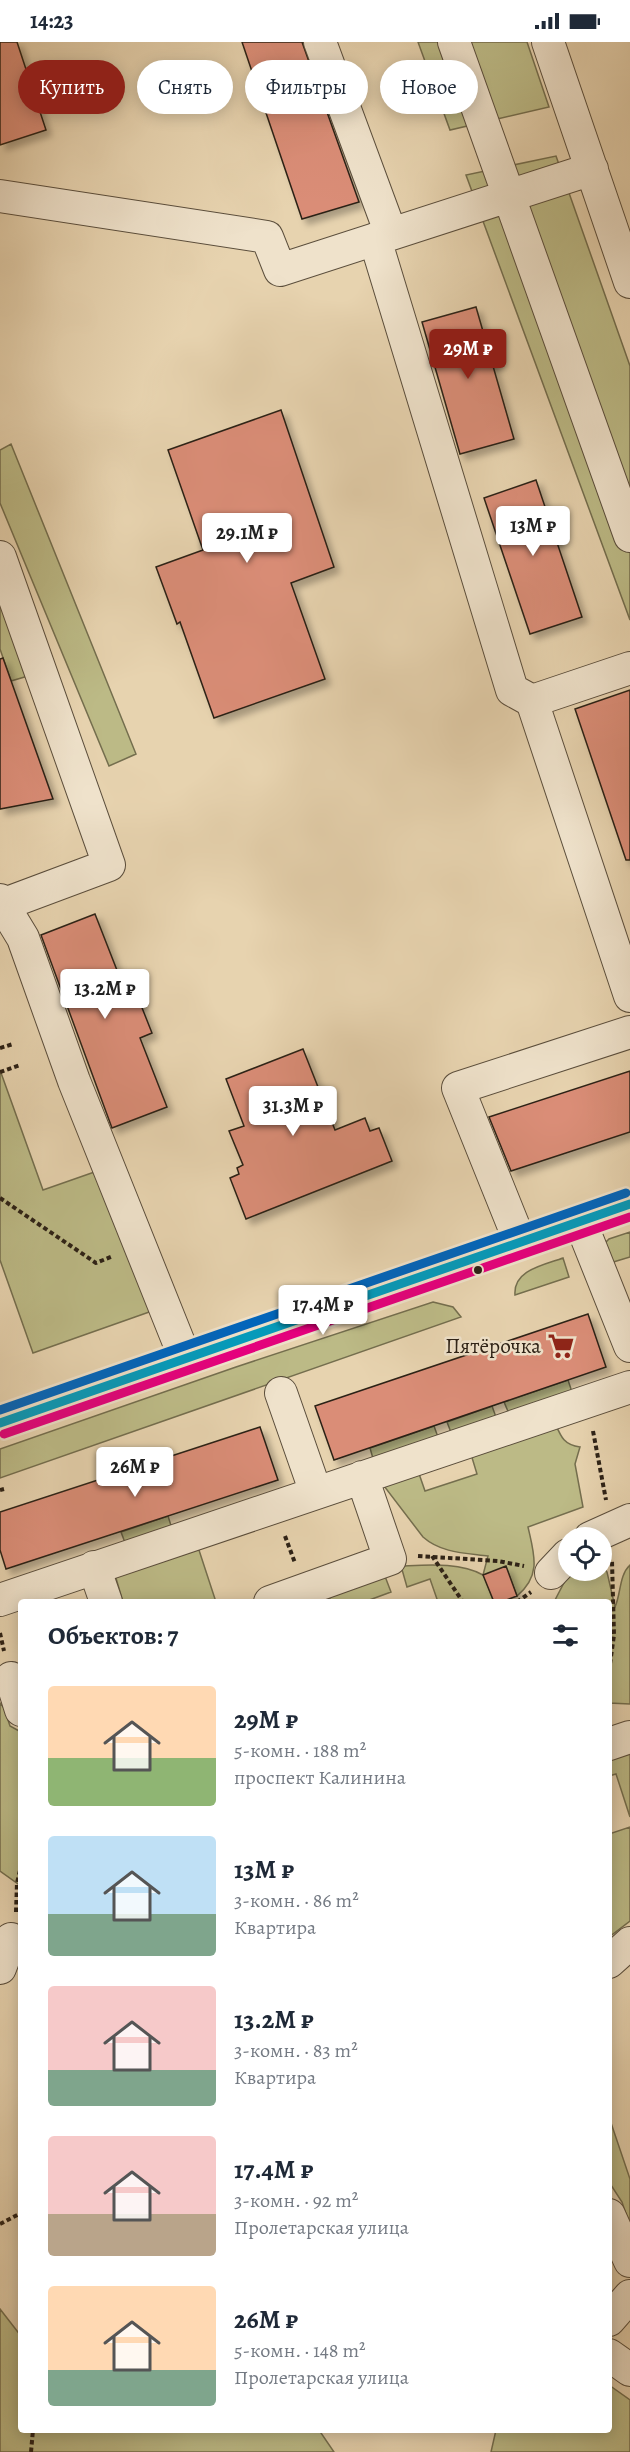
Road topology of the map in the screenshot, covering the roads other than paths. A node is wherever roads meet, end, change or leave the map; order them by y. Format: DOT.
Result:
graph roads {
  1 [pos="320,42"];
  2 [pos="454,42"];
  3 [pos="548,42"];
  4 [pos="592,169"];
  5 [pos="0,196"];
  6 [pos="508,196"];
  7 [pos="383,236"];
  8 [pos="630,282"];
  9 [pos="630,536"];
  10 [pos="0,557"];
  11 [pos="630,668"];
  12 [pos="532,701"];
  13 [pos="1,902"];
  14 [pos="630,996"];
  15 [pos="630,1032"];
  16 [pos="630,1204"];
  17 [pos="580,1221"];
  18 [pos="520,1242"];
  19 [pos="630,1346"];
  20 [pos="185,1358"];
  21 [pos="630,1387"];
  22 [pos="281,1393"];
  23 [pos="0,1423"];
  24 [pos="362,1477"];
  25 [pos="316,1493"];
  26 [pos="630,1520"];
  27 [pos="612,1528"];
  28 [pos="94,1567"];
  29 [pos="105,1599"];
  30 [pos="278,1599"];
  31 [pos="0,1600"];
  32 [pos="11,1678"];
  33 [pos="18,1700"];
  34 [pos="630,1737"];
  35 [pos="612,1743"];
  36 [pos="11,1939"];
  37 [pos="630,1943"];
  38 [pos="612,1959"];
  39 [pos="0,1968"];
  40 [pos="612,2222"];
  41 [pos="630,2261"];
  42 [pos="630,2296"];
  43 [pos="612,2317"];
  44 [pos="612,2357"];
  45 [pos="630,2370"];
  1 -- 7 [label="street"];
  2 -- 6 [label="street"];
  3 -- 4 [label="street"];
  4 -- 6 [label="street"];
  4 -- 8 [label="street"];
  5 -- 7 [label="street"];
  6 -- 7 [label="street"];
  6 -- 9 [label="street"];
  7 -- 12 [label="street"];
  10 -- 13 [label="street"];
  11 -- 12 [label="street"];
  12 -- 14 [label="street"];
  13 -- 20 [label="street"];
  15 -- 18 [label="street"];
  16 -- 17 [label="street"];
  17 -- 18 [label="street"];
  17 -- 19 [label="street"];
  18 -- 20 [label="street"];
  20 -- 23 [label="street"];
  21 -- 24 [label="street"];
  22 -- 25 [label="street"];
  24 -- 25 [label="street"];
  24 -- 30 [label="street"];
  25 -- 28 [label="street"];
  26 -- 27 [label="street"];
  28 -- 29 [label="street"];
  28 -- 31 [label="street"];
  32 -- 33 [label="street"];
  34 -- 35 [label="street"];
  36 -- 39 [label="street"];
  37 -- 38 [label="street"];
  40 -- 41 [label="street"];
  42 -- 43 [label="street"];
  44 -- 45 [label="street"];
}
